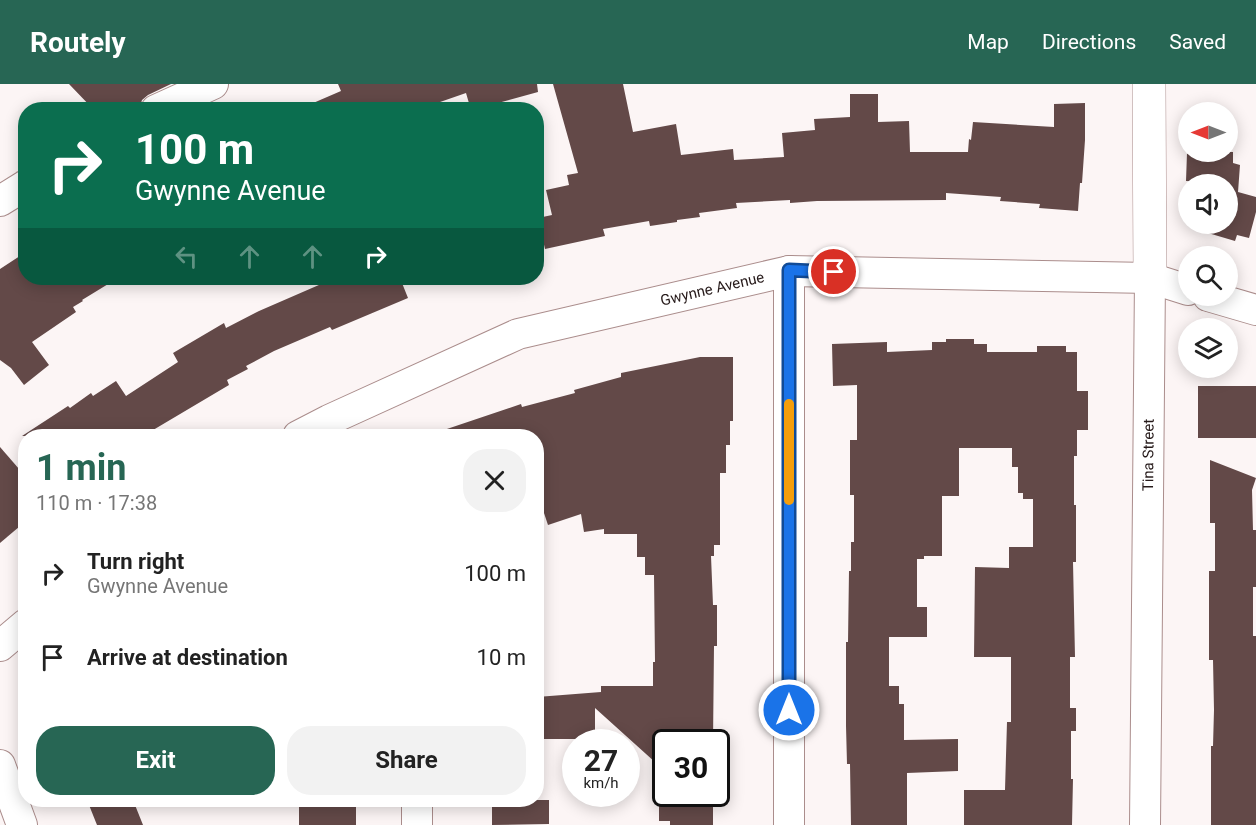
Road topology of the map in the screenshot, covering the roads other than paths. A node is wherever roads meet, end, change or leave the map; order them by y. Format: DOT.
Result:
graph roads {
  1 [pos="213,84"];
  2 [pos="1149,84"];
  3 [pos="174,102"];
  4 [pos="18,190"];
  5 [pos="0,201"];
  6 [pos="789,270"];
  7 [pos="1150,278"];
  8 [pos="1178,287"];
  9 [pos="1238,304"];
  10 [pos="1256,309"];
  11 [pos="332,428"];
  12 [pos="18,631"];
  13 [pos="0,646"];
  14 [pos="0,765"];
  15 [pos="417,807"];
  16 [pos="22,825"];
  17 [pos="417,825"];
  18 [pos="789,825"];
  19 [pos="1146,825"];
  1 -- 3 [label="street"];
  2 -- 7 [label="street, Tina Street"];
  4 -- 5 [label="street"];
  6 -- 7 [label="street, Gwynne Avenue"];
  6 -- 11 [label="street, Gwynne Avenue"];
  6 -- 18 [label="street"];
  7 -- 8 [label="street, Gwynne Avenue"];
  7 -- 19 [label="street, Tina Street"];
  9 -- 10 [label="street"];
  12 -- 13 [label="street"];
  14 -- 16 [label="street"];
  15 -- 17 [label="street"];
}
